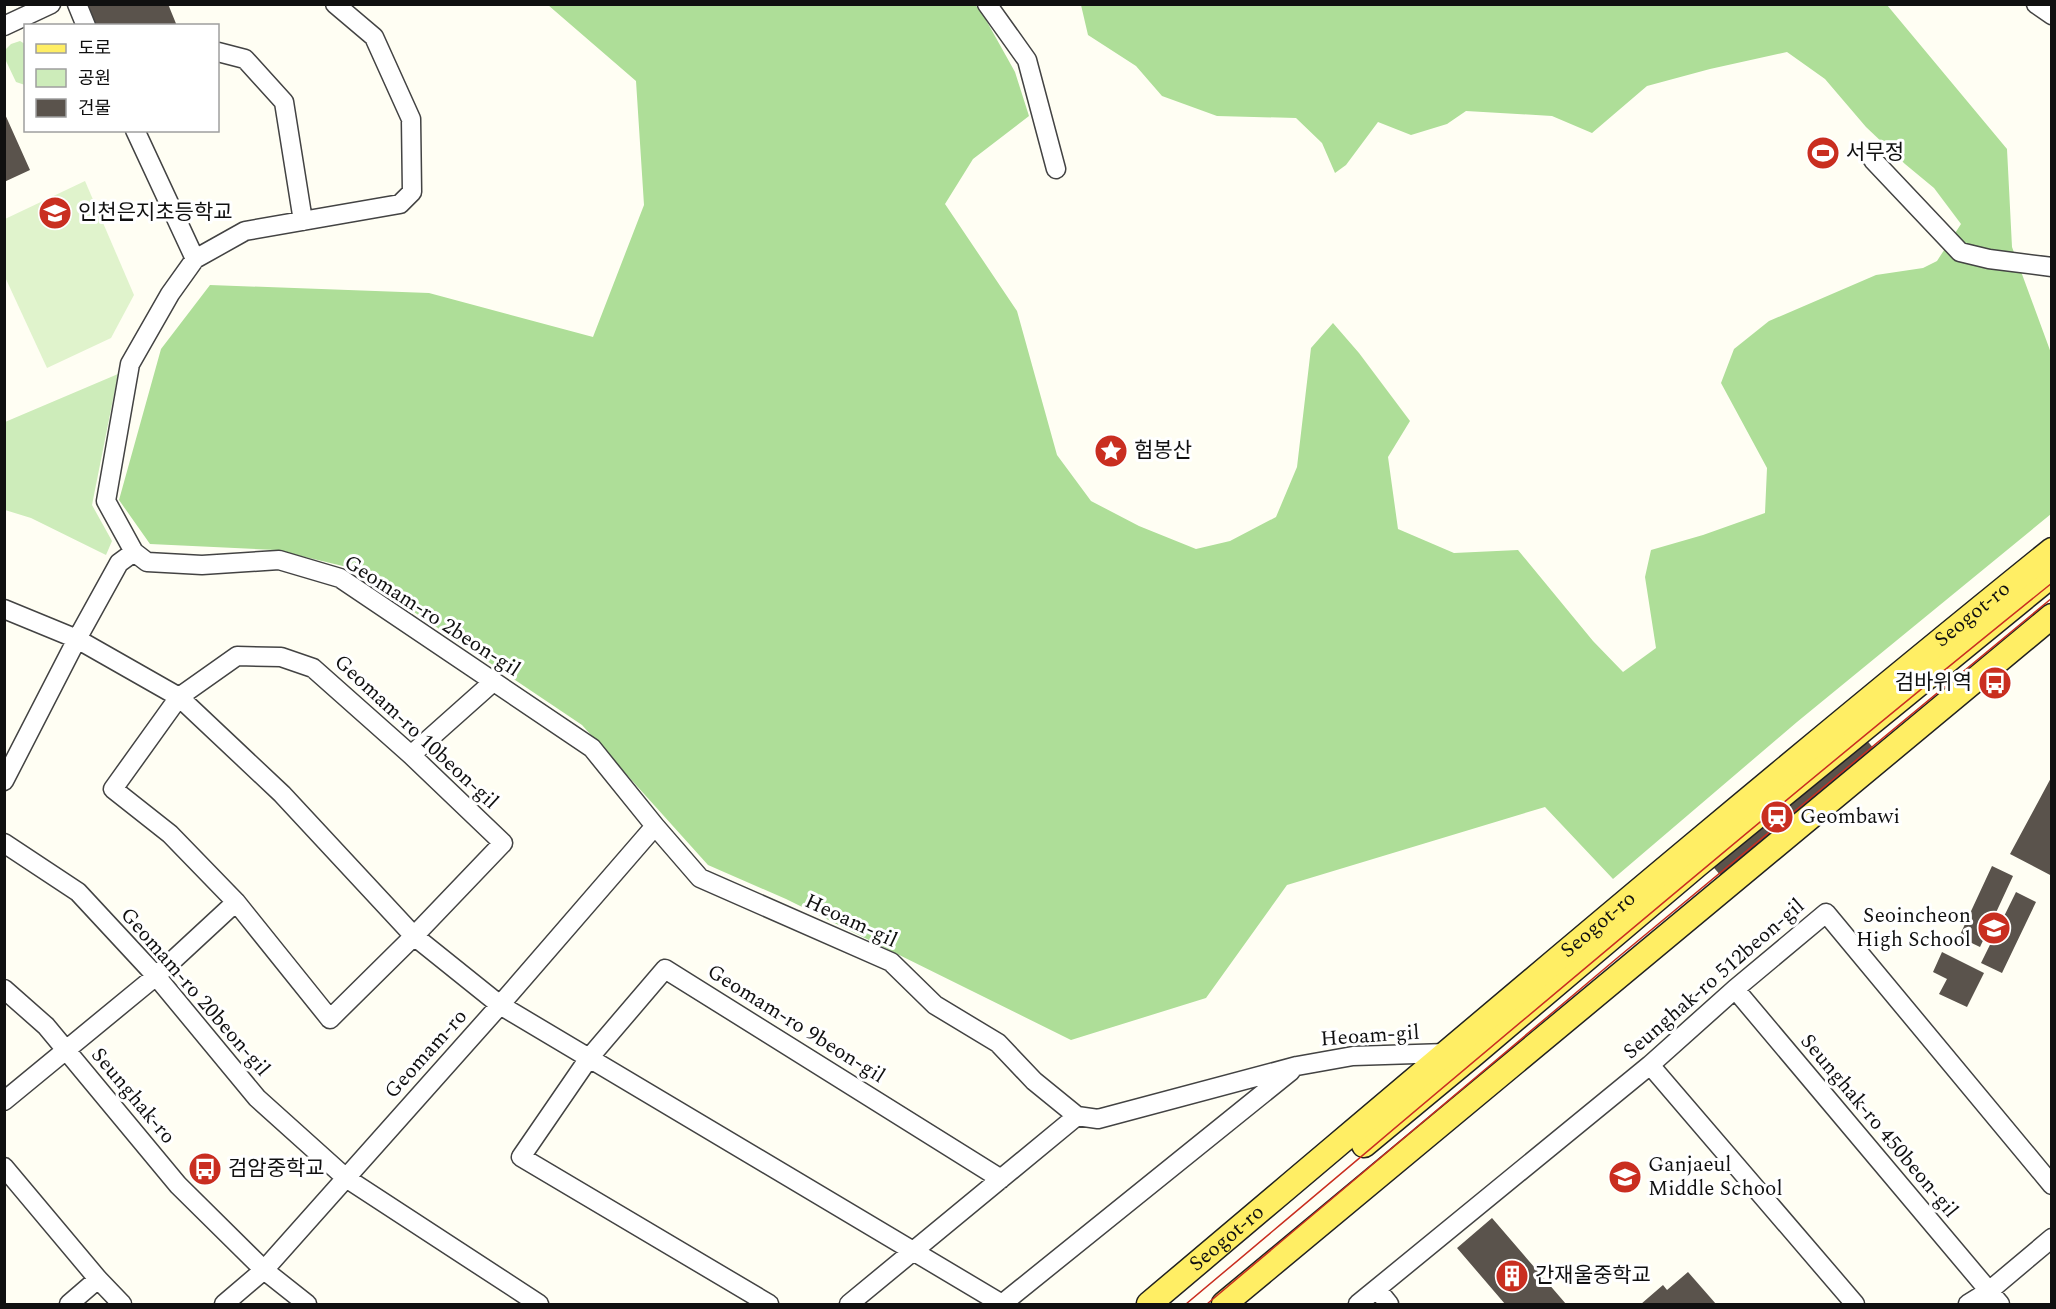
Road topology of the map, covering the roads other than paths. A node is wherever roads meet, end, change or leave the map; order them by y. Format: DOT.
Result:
graph roads {
  1 [pos="51,4"];
  2 [pos="77,4"];
  3 [pos="335,4"];
  4 [pos="987,4"];
  5 [pos="2036,4"];
  6 [pos="2052,15"];
  7 [pos="85,24"];
  8 [pos="4,26"];
  9 [pos="219,52"];
  10 [pos="136,132"];
  11 [pos="1873,160"];
  12 [pos="1056,169"];
  13 [pos="303,221"];
  14 [pos="195,259"];
  15 [pos="2052,267"];
  16 [pos="2052,550"];
  17 [pos="134,552"];
  18 [pos="2052,575"];
  19 [pos="4,609"];
  20 [pos="2052,616"];
  21 [pos="77,639"];
  22 [pos="493,682"];
  23 [pos="179,697"];
  24 [pos="411,755"];
  25 [pos="4,781"];
  26 [pos="655,826"];
  27 [pos="4,843"];
  28 [pos="236,902"];
  29 [pos="414,936"];
  30 [pos="156,976"];
  31 [pos="4,989"];
  32 [pos="1735,989"];
  33 [pos="500,1005"];
  34 [pos="65,1050"];
  35 [pos="1447,1053"];
  36 [pos="589,1058"];
  37 [pos="1650,1065"];
  38 [pos="1297,1066"];
  39 [pos="4,1101"];
  40 [pos="1077,1116"];
  41 [pos="4,1167"];
  42 [pos="346,1178"];
  43 [pos="1002,1179"];
  44 [pos="2052,1185"];
  45 [pos="2052,1238"];
  46 [pos="914,1252"];
  47 [pos="264,1270"];
  48 [pos="98,1279"];
  49 [pos="1377,1289"];
  50 [pos="1994,1298"];
  51 [pos="1233,1302"];
  52 [pos="69,1305"];
  53 [pos="122,1305"];
  54 [pos="224,1305"];
  55 [pos="307,1305"];
  56 [pos="539,1305"];
  57 [pos="769,1305"];
  58 [pos="849,1305"];
  59 [pos="1002,1305"];
  60 [pos="1149,1305"];
  61 [pos="1170,1305"];
  62 [pos="1359,1305"];
  63 [pos="1389,1305"];
  64 [pos="1855,1305"];
  65 [pos="1968,1305"];
  1 -- 8 [label="street"];
  2 -- 7 [label="street"];
  3 -- 13 [label="street"];
  4 -- 12 [label="street"];
  5 -- 6 [label="street"];
  9 -- 13 [label="street"];
  10 -- 14 [label="street"];
  11 -- 15 [label="street"];
  13 -- 14 [label="street"];
  14 -- 17 [label="street"];
  16 -- 35 [label="main road, Seogot-ro"];
  17 -- 21 [label="street"];
  17 -- 22 [label="street, Geomam-ro 2beon-gil"];
  18 -- 61 [label="main road, Seogot-ro"];
  19 -- 21 [label="street"];
  20 -- 51 [label="main road"];
  21 -- 23 [label="street"];
  21 -- 25 [label="street"];
  22 -- 24 [label="street"];
  22 -- 26 [label="street, Geomam-ro 2beon-gil"];
  23 -- 24 [label="street, Geomam-ro 10beon-gil"];
  23 -- 28 [label="street, Geomam-ro 10beon-gil"];
  23 -- 29 [label="street"];
  24 -- 29 [label="street, Geomam-ro 10beon-gil"];
  26 -- 33 [label="street, Geomam-ro"];
  26 -- 40 [label="street, Heoam-gil"];
  27 -- 30 [label="street, Geomam-ro 20beon-gil"];
  28 -- 29 [label="street, Geomam-ro 10beon-gil"];
  28 -- 30 [label="street"];
  29 -- 33 [label="street"];
  30 -- 34 [label="street"];
  30 -- 42 [label="street, Geomam-ro 20beon-gil"];
  31 -- 34 [label="street, Seunghak-ro"];
  32 -- 37 [label="street, Seunghak-ro 512beon-gil"];
  32 -- 44 [label="street, Seunghak-ro 512beon-gil"];
  32 -- 50 [label="street, Seunghak-ro 450beon-gil"];
  33 -- 36 [label="street"];
  33 -- 42 [label="street, Geomam-ro"];
  34 -- 39 [label="street"];
  34 -- 47 [label="street, Seunghak-ro"];
  35 -- 38 [label="street, Heoam-gil"];
  35 -- 60 [label="main road, Seogot-ro"];
  36 -- 43 [label="street, Geomam-ro 9beon-gil"];
  36 -- 46 [label="street"];
  36 -- 57 [label="street, Geomam-ro 9beon-gil"];
  37 -- 49 [label="street, Seunghak-ro 512beon-gil"];
  37 -- 64 [label="street"];
  38 -- 40 [label="street, Heoam-gil"];
  38 -- 59 [label="street, Heoam-gil"];
  40 -- 43 [label="street"];
  41 -- 48 [label="street"];
  42 -- 47 [label="street, Geomam-ro"];
  42 -- 56 [label="street, Geomam-ro 20beon-gil"];
  43 -- 46 [label="street"];
  45 -- 50 [label="street"];
  46 -- 58 [label="street"];
  46 -- 59 [label="street"];
  47 -- 54 [label="street, Geomam-ro"];
  47 -- 55 [label="street, Seunghak-ro"];
  48 -- 52 [label="street"];
  48 -- 53 [label="street"];
  49 -- 62 [label="street, Seunghak-ro 512beon-gil"];
  49 -- 63 [label="street"];
  50 -- 65 [label="street"];
}
